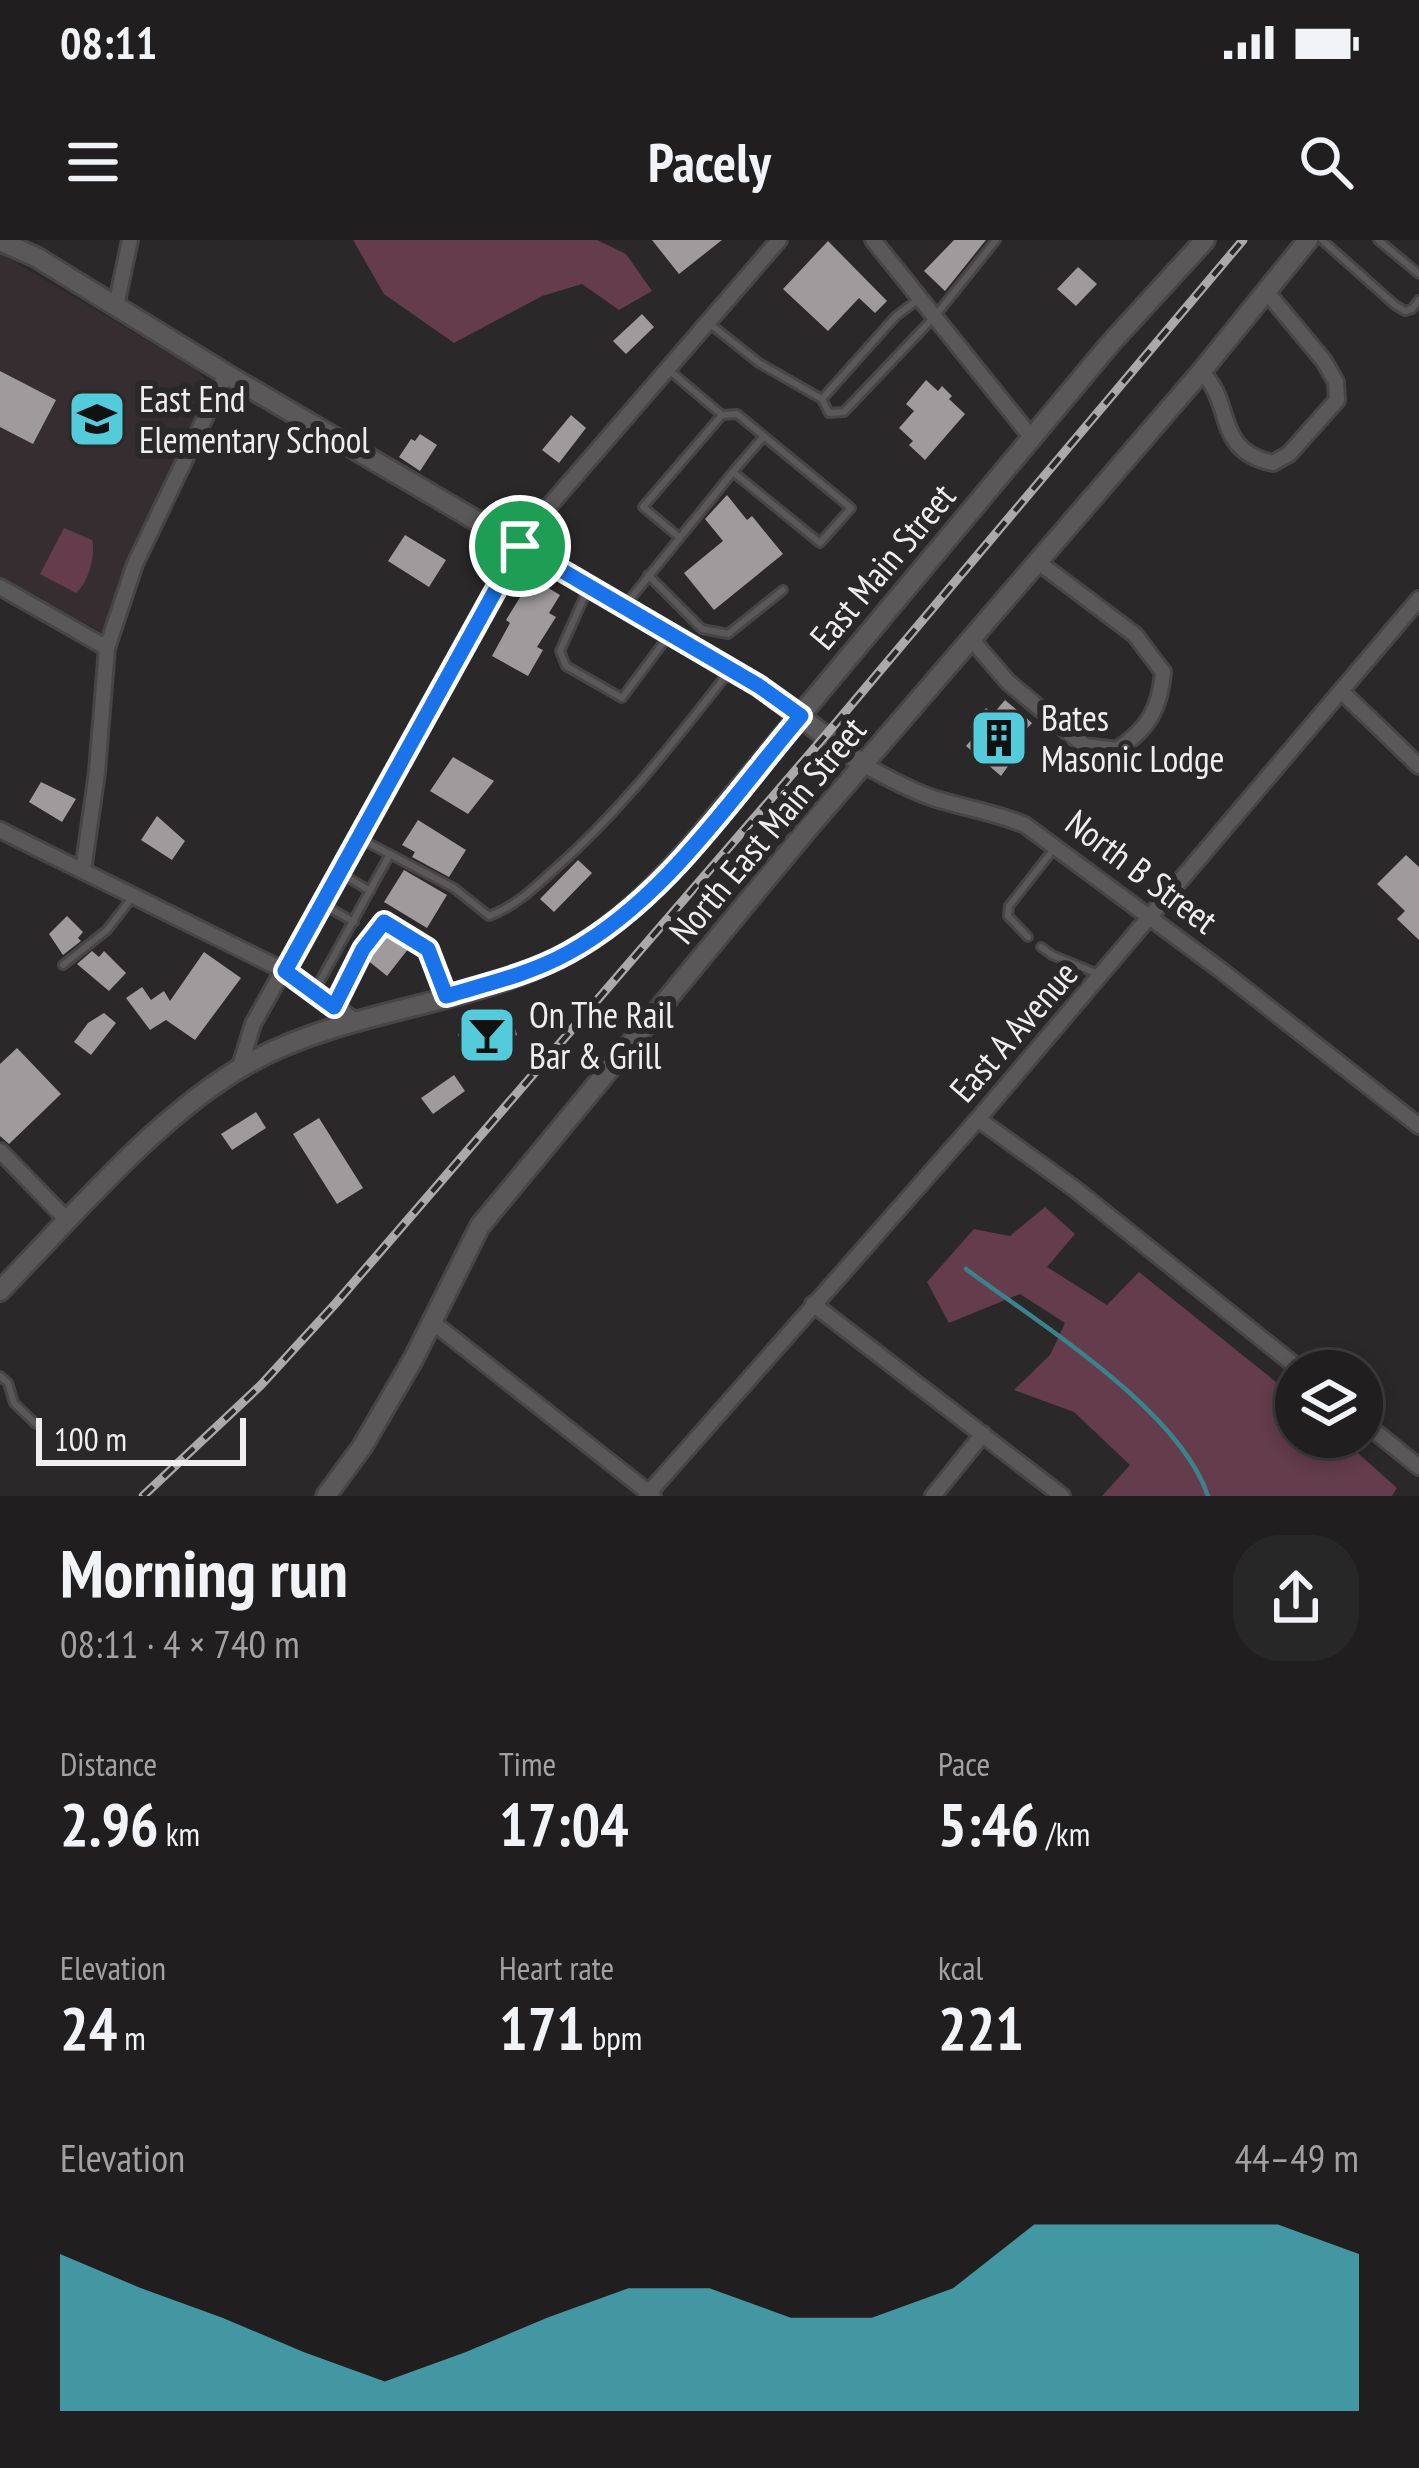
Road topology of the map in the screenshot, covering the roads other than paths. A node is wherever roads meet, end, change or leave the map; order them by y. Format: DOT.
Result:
graph roads {
  1 [pos="130,240"];
  2 [pos="779,240"];
  3 [pos="873,240"];
  4 [pos="996,240"];
  5 [pos="1205,240"];
  6 [pos="1308,240"];
  7 [pos="1322,240"];
  8 [pos="1378,240"];
  9 [pos="0,241"];
  10 [pos="1419,274"];
  11 [pos="1265,290"];
  12 [pos="922,297"];
  13 [pos="1419,300"];
  14 [pos="116,306"];
  15 [pos="936,315"];
  16 [pos="708,322"];
  17 [pos="668,369"];
  18 [pos="1201,372"];
  19 [pos="226,374"];
  20 [pos="822,399"];
  21 [pos="722,415"];
  22 [pos="764,436"];
  23 [pos="1032,438"];
  24 [pos="733,472"];
  25 [pos="680,537"];
  26 [pos="520,546"];
  27 [pos="1038,562"];
  28 [pos="648,575"];
  29 [pos="0,586"];
  30 [pos="589,587"];
  31 [pos="783,590"];
  32 [pos="1419,599"];
  33 [pos="624,608"];
  34 [pos="668,636"];
  35 [pos="972,640"];
  36 [pos="107,648"];
  37 [pos="730,670"];
  38 [pos="1341,692"];
  39 [pos="801,716"];
  40 [pos="864,765"];
  41 [pos="1419,766"];
  42 [pos="0,830"];
  43 [pos="358,838"];
  44 [pos="1055,847"];
  45 [pos="390,854"];
  46 [pos="83,871"];
  47 [pos="339,872"];
  48 [pos="370,891"];
  49 [pos="134,896"];
  50 [pos="322,904"];
  51 [pos="1151,917"];
  52 [pos="354,922"];
  53 [pos="1028,937"];
  54 [pos="1041,947"];
  55 [pos="63,965"];
  56 [pos="285,971"];
  57 [pos="1101,975"];
  58 [pos="314,992"];
  59 [pos="446,996"];
  60 [pos="334,1007"];
  61 [pos="357,1022"];
  62 [pos="238,1071"];
  63 [pos="978,1119"];
  64 [pos="1419,1126"];
  65 [pos="0,1151"];
  66 [pos="68,1221"];
  67 [pos="0,1291"];
  68 [pos="813,1304"];
  69 [pos="431,1321"];
  70 [pos="1276,1350"];
  71 [pos="0,1376"];
  72 [pos="36,1424"];
  73 [pos="983,1434"];
  74 [pos="1383,1438"];
  75 [pos="1419,1467"];
  76 [pos="649,1495"];
  77 [pos="326,1496"];
  78 [pos="933,1496"];
  79 [pos="1062,1496"];
  1 -- 14 [label="street"];
  2 -- 16 [label="street"];
  3 -- 12 [label="street"];
  4 -- 15 [label="lane"];
  5 -- 23 [label="street, East Main Street"];
  6 -- 11 [label="street, North East Main Street"];
  7 -- 13 [label="lane"];
  8 -- 10 [label="lane"];
  9 -- 14 [label="street, North B Street"];
  11 -- 18 [label="street, North East Main Street"];
  11 -- 18 [label="street"];
  12 -- 15 [label="street"];
  12 -- 20 [label="lane"];
  14 -- 19 [label="street, North B Street"];
  15 -- 20 [label="lane"];
  15 -- 23 [label="street"];
  16 -- 17 [label="street"];
  16 -- 20 [label="lane"];
  17 -- 21 [label="lane"];
  17 -- 26 [label="street"];
  18 -- 27 [label="street, North East Main Street"];
  19 -- 26 [label="street, North B Street"];
  19 -- 36 [label="street"];
  21 -- 22 [label="lane"];
  21 -- 25 [label="lane"];
  22 -- 24 [label="lane"];
  22 -- 24 [label="lane"];
  23 -- 39 [label="street, East Main Street"];
  24 -- 25 [label="lane"];
  25 -- 28 [label="lane"];
  26 -- 30 [label="street, North B Street"];
  26 -- 43 [label="street"];
  27 -- 35 [label="street, North East Main Street"];
  27 -- 35 [label="street"];
  28 -- 31 [label="lane"];
  28 -- 33 [label="lane"];
  29 -- 36 [label="street"];
  30 -- 33 [label="street, North B Street"];
  30 -- 34 [label="lane"];
  32 -- 38 [label="street, East A Avenue"];
  33 -- 34 [label="street, North B Street"];
  34 -- 37 [label="street, North B Street"];
  35 -- 40 [label="street, North East Main Street"];
  36 -- 46 [label="street"];
  37 -- 39 [label="street, North B Street"];
  37 -- 45 [label="lane"];
  38 -- 41 [label="street"];
  38 -- 51 [label="street, East A Avenue"];
  39 -- 40 [label="street, North B Street"];
  39 -- 59 [label="street, East Main Street"];
  40 -- 44 [label="street, North B Street"];
  40 -- 69 [label="street, North East Main Street"];
  42 -- 46 [label="street"];
  43 -- 45 [label="lane"];
  43 -- 47 [label="street"];
  44 -- 51 [label="street, North B Street"];
  44 -- 53 [label="lane"];
  45 -- 48 [label="lane"];
  46 -- 49 [label="street"];
  47 -- 48 [label="lane"];
  47 -- 50 [label="street"];
  48 -- 52 [label="lane"];
  49 -- 55 [label="lane"];
  49 -- 56 [label="street"];
  50 -- 52 [label="lane"];
  50 -- 56 [label="street"];
  51 -- 57 [label="street, East A Avenue"];
  51 -- 64 [label="street, North B Street"];
  52 -- 58 [label="lane"];
  54 -- 57 [label="lane"];
  56 -- 58 [label="street"];
  56 -- 62 [label="street"];
  57 -- 63 [label="street, East A Avenue"];
  58 -- 60 [label="street"];
  59 -- 60 [label="lane"];
  59 -- 61 [label="street, East Main Street"];
  60 -- 61 [label="street"];
  61 -- 62 [label="street, East Main Street"];
  62 -- 66 [label="street, East Main Street"];
  63 -- 68 [label="street, East A Avenue"];
  63 -- 70 [label="street"];
  65 -- 66 [label="street"];
  66 -- 67 [label="street, East Main Street"];
  68 -- 73 [label="street"];
  68 -- 76 [label="street, East A Avenue"];
  69 -- 76 [label="street"];
  69 -- 77 [label="street, North East Main Street"];
  71 -- 72 [label="lane"];
  73 -- 78 [label="street"];
  73 -- 79 [label="street"];
  74 -- 75 [label="street"];
}
